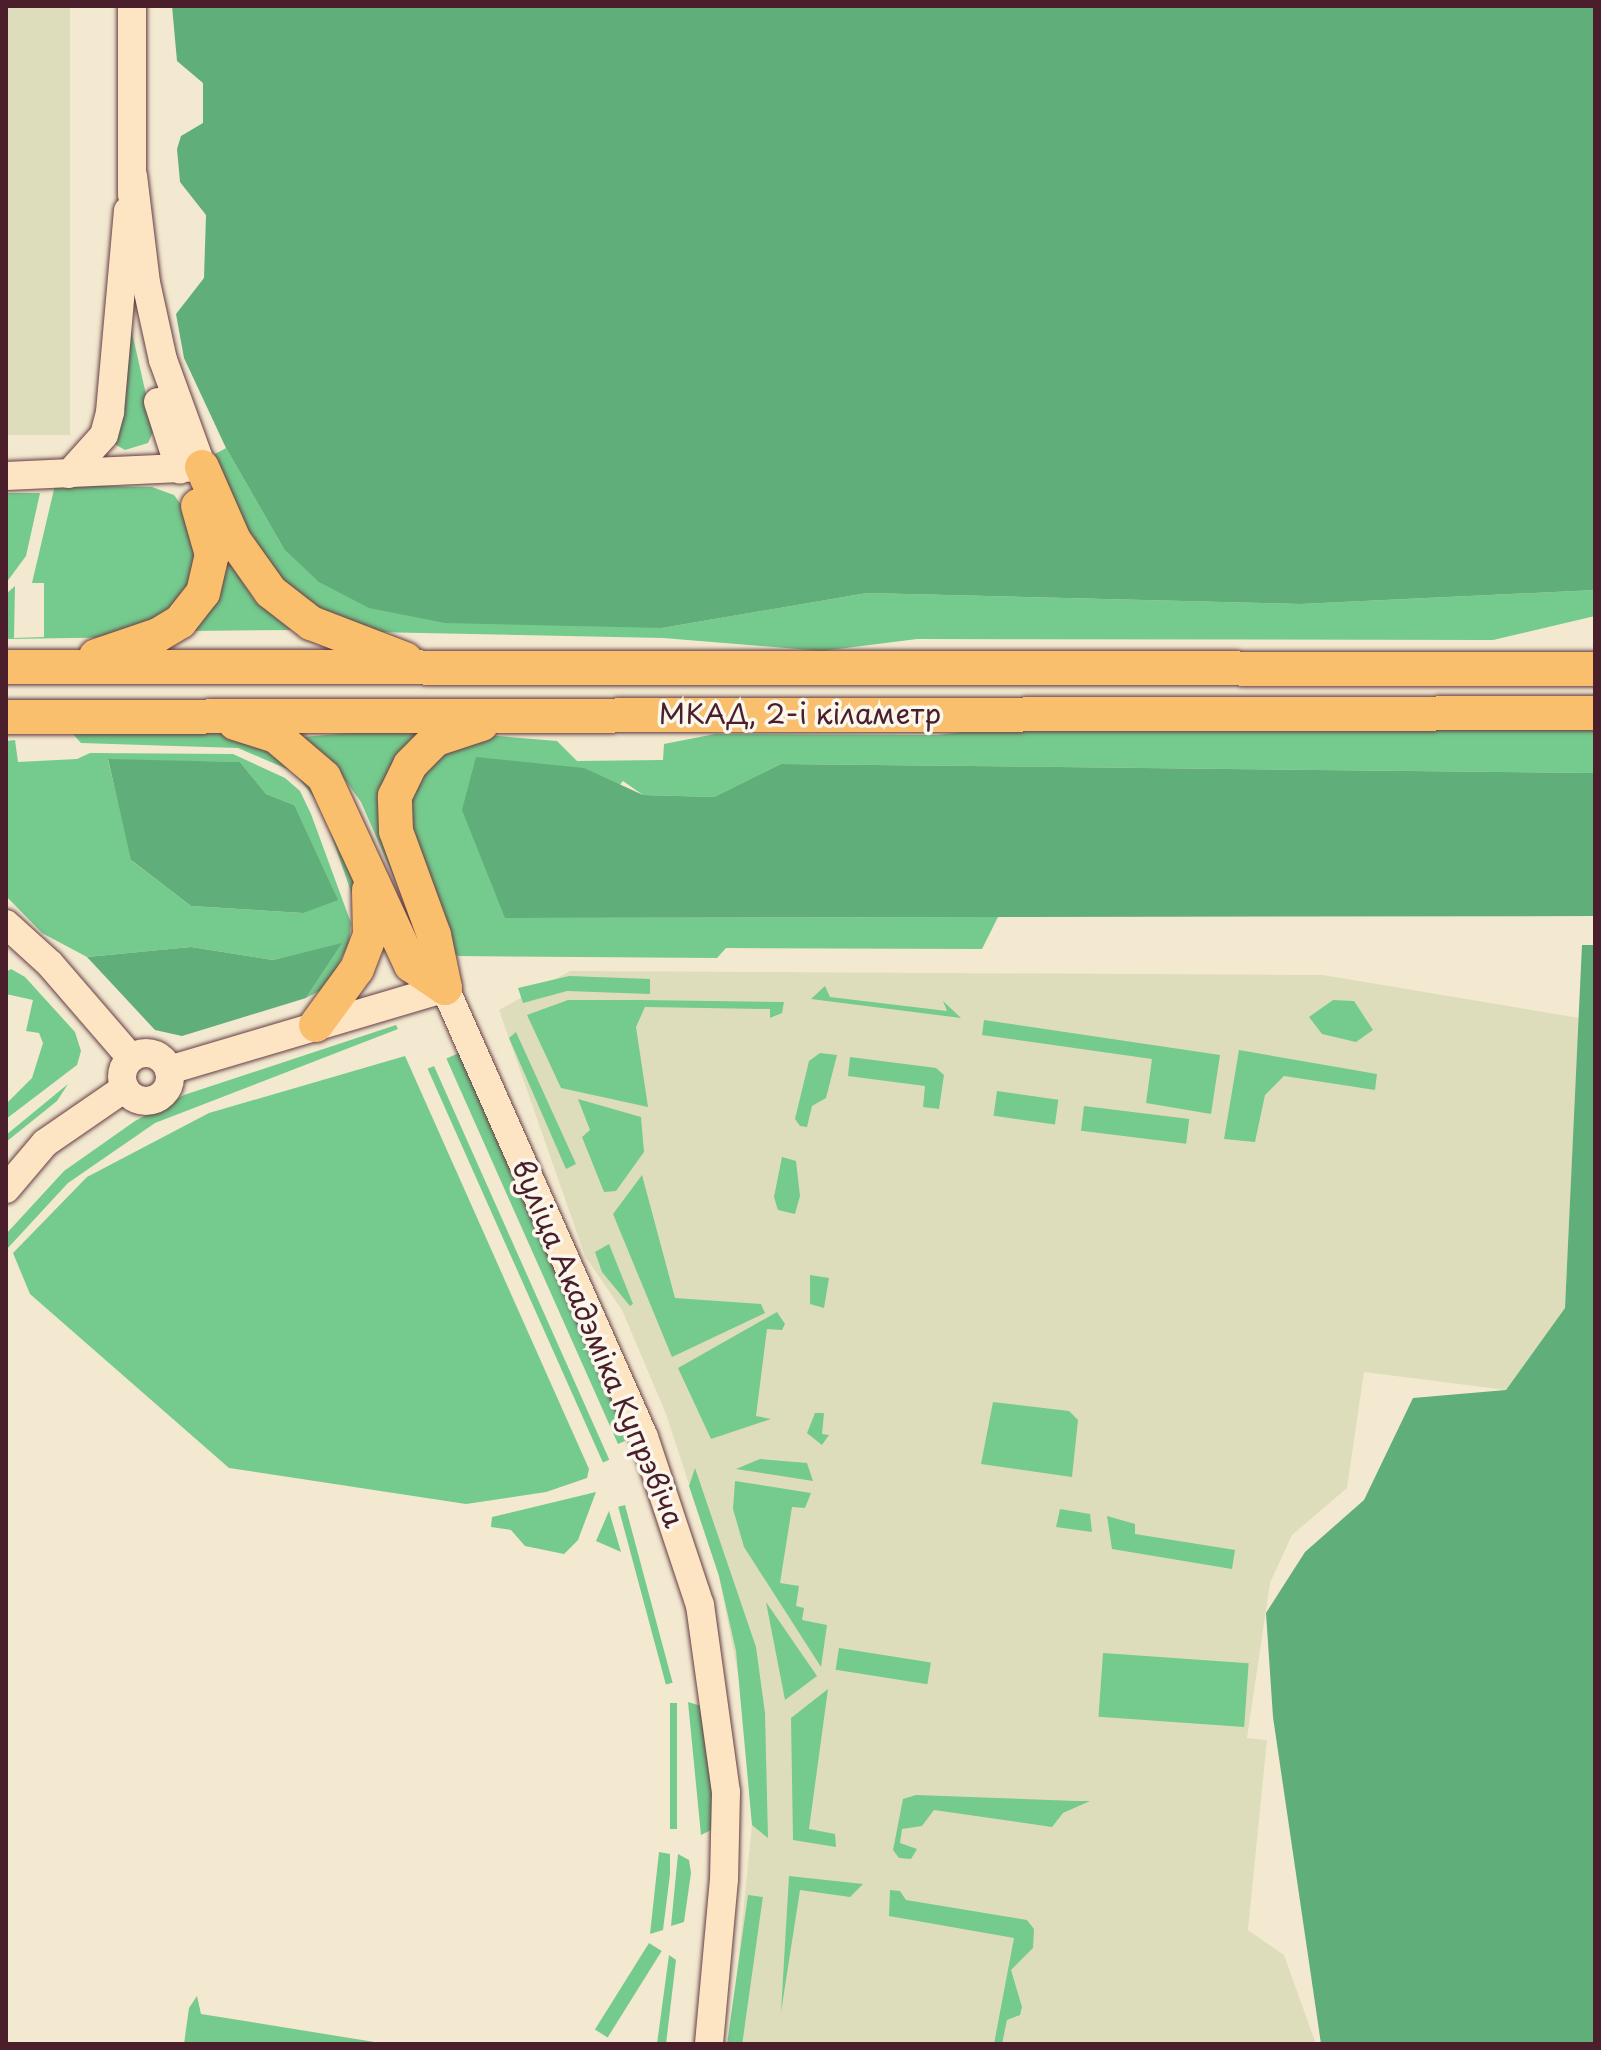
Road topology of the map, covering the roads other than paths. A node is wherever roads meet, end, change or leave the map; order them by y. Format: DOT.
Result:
graph roads {
  1 [pos="132,6"];
  2 [pos="132,184"];
  3 [pos="191,468"];
  4 [pos="69,474"];
  5 [pos="6,476"];
  6 [pos="66,666"];
  7 [pos="424,666"];
  8 [pos="6,667"];
  9 [pos="1595,669"];
  10 [pos="205,713"];
  11 [pos="1595,713"];
  12 [pos="542,714"];
  13 [pos="6,717"];
  14 [pos="367,874"];
  15 [pos="6,924"];
  16 [pos="445,988"];
  17 [pos="316,1025"];
  18 [pos="131,1058"];
  19 [pos="169,1070"];
  20 [pos="125,1088"];
  21 [pos="6,1189"];
  22 [pos="709,2044"];
  1 -- 2 [label="main road"];
  2 -- 3 [label="main road"];
  2 -- 4 [label="main road"];
  3 -- 4 [label="main road"];
  3 -- 6 [label="highway"];
  3 -- 7 [label="highway"];
  4 -- 5 [label="main road"];
  6 -- 7 [label="highway, МКАД, 2-і кіламетр"];
  6 -- 8 [label="highway, МКАД, 2-і кіламетр"];
  7 -- 9 [label="highway, МКАД, 2-і кіламетр"];
  10 -- 12 [label="highway, МКАД, 2-і кіламетр"];
  10 -- 13 [label="highway, МКАД, 2-і кіламетр"];
  10 -- 14 [label="highway"];
  11 -- 12 [label="highway, МКАД, 2-і кіламетр"];
  12 -- 16 [label="highway"];
  14 -- 16 [label="highway"];
  14 -- 17 [label="highway"];
  15 -- 18 [label="main road"];
  16 -- 17 [label="main road"];
  16 -- 22 [label="main road, вуліца Акадэміка Купрэвіча"];
  17 -- 19 [label="main road"];
  18 -- 19 [label="main road"];
  18 -- 20 [label="main road"];
  19 -- 20 [label="main road"];
  20 -- 21 [label="main road"];
}
